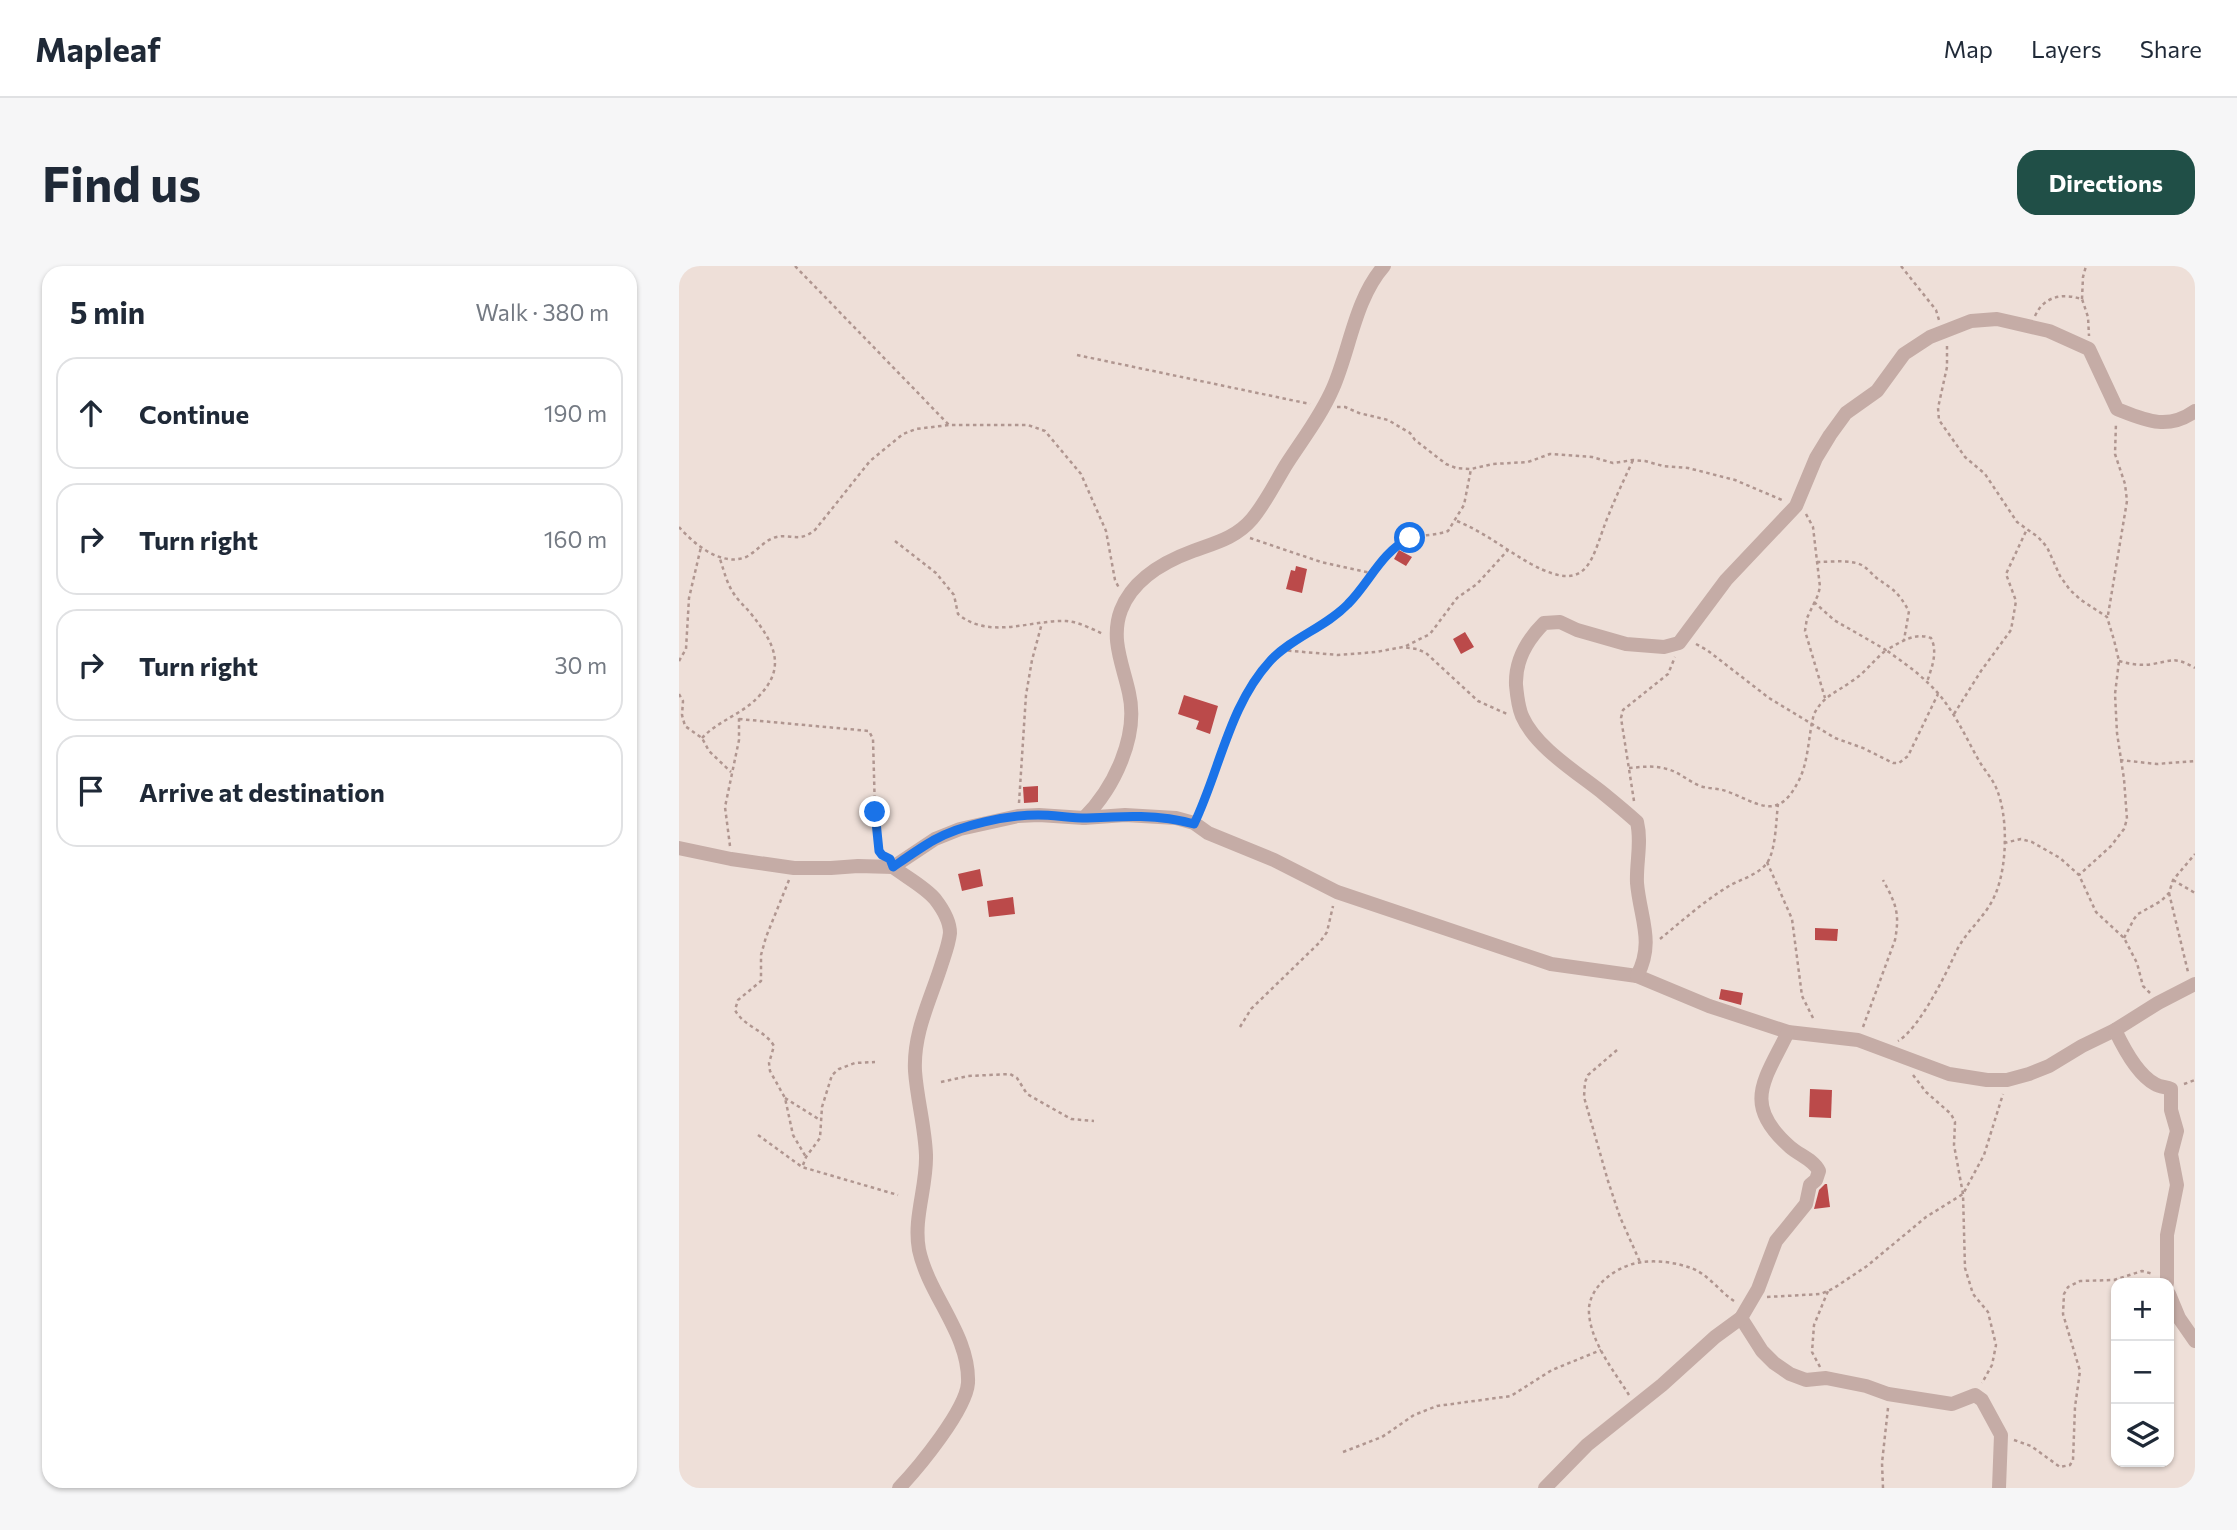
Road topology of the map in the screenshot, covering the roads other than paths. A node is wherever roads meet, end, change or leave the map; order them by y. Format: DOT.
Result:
graph roads {
  1 [pos="1384,266"];
  2 [pos="2195,411"];
  3 [pos="1084,818"];
  4 [pos="679,848"];
  5 [pos="893,867"];
  6 [pos="1637,976"];
  7 [pos="2195,985"];
  8 [pos="2115,1030"];
  9 [pos="1788,1032"];
  10 [pos="2166,1278"];
  11 [pos="2174,1306"];
  12 [pos="1746,1307"];
  13 [pos="2195,1341"];
  14 [pos="899,1488"];
  15 [pos="1545,1488"];
  16 [pos="1999,1488"];
  1 -- 3 [label="street"];
  2 -- 6 [label="street"];
  3 -- 5 [label="street"];
  3 -- 6 [label="street"];
  4 -- 5 [label="street"];
  5 -- 14 [label="street"];
  6 -- 9 [label="street"];
  7 -- 8 [label="street"];
  8 -- 9 [label="street"];
  8 -- 10 [label="street"];
  9 -- 12 [label="street"];
  11 -- 13 [label="street"];
  12 -- 15 [label="street"];
  12 -- 16 [label="street"];
}
